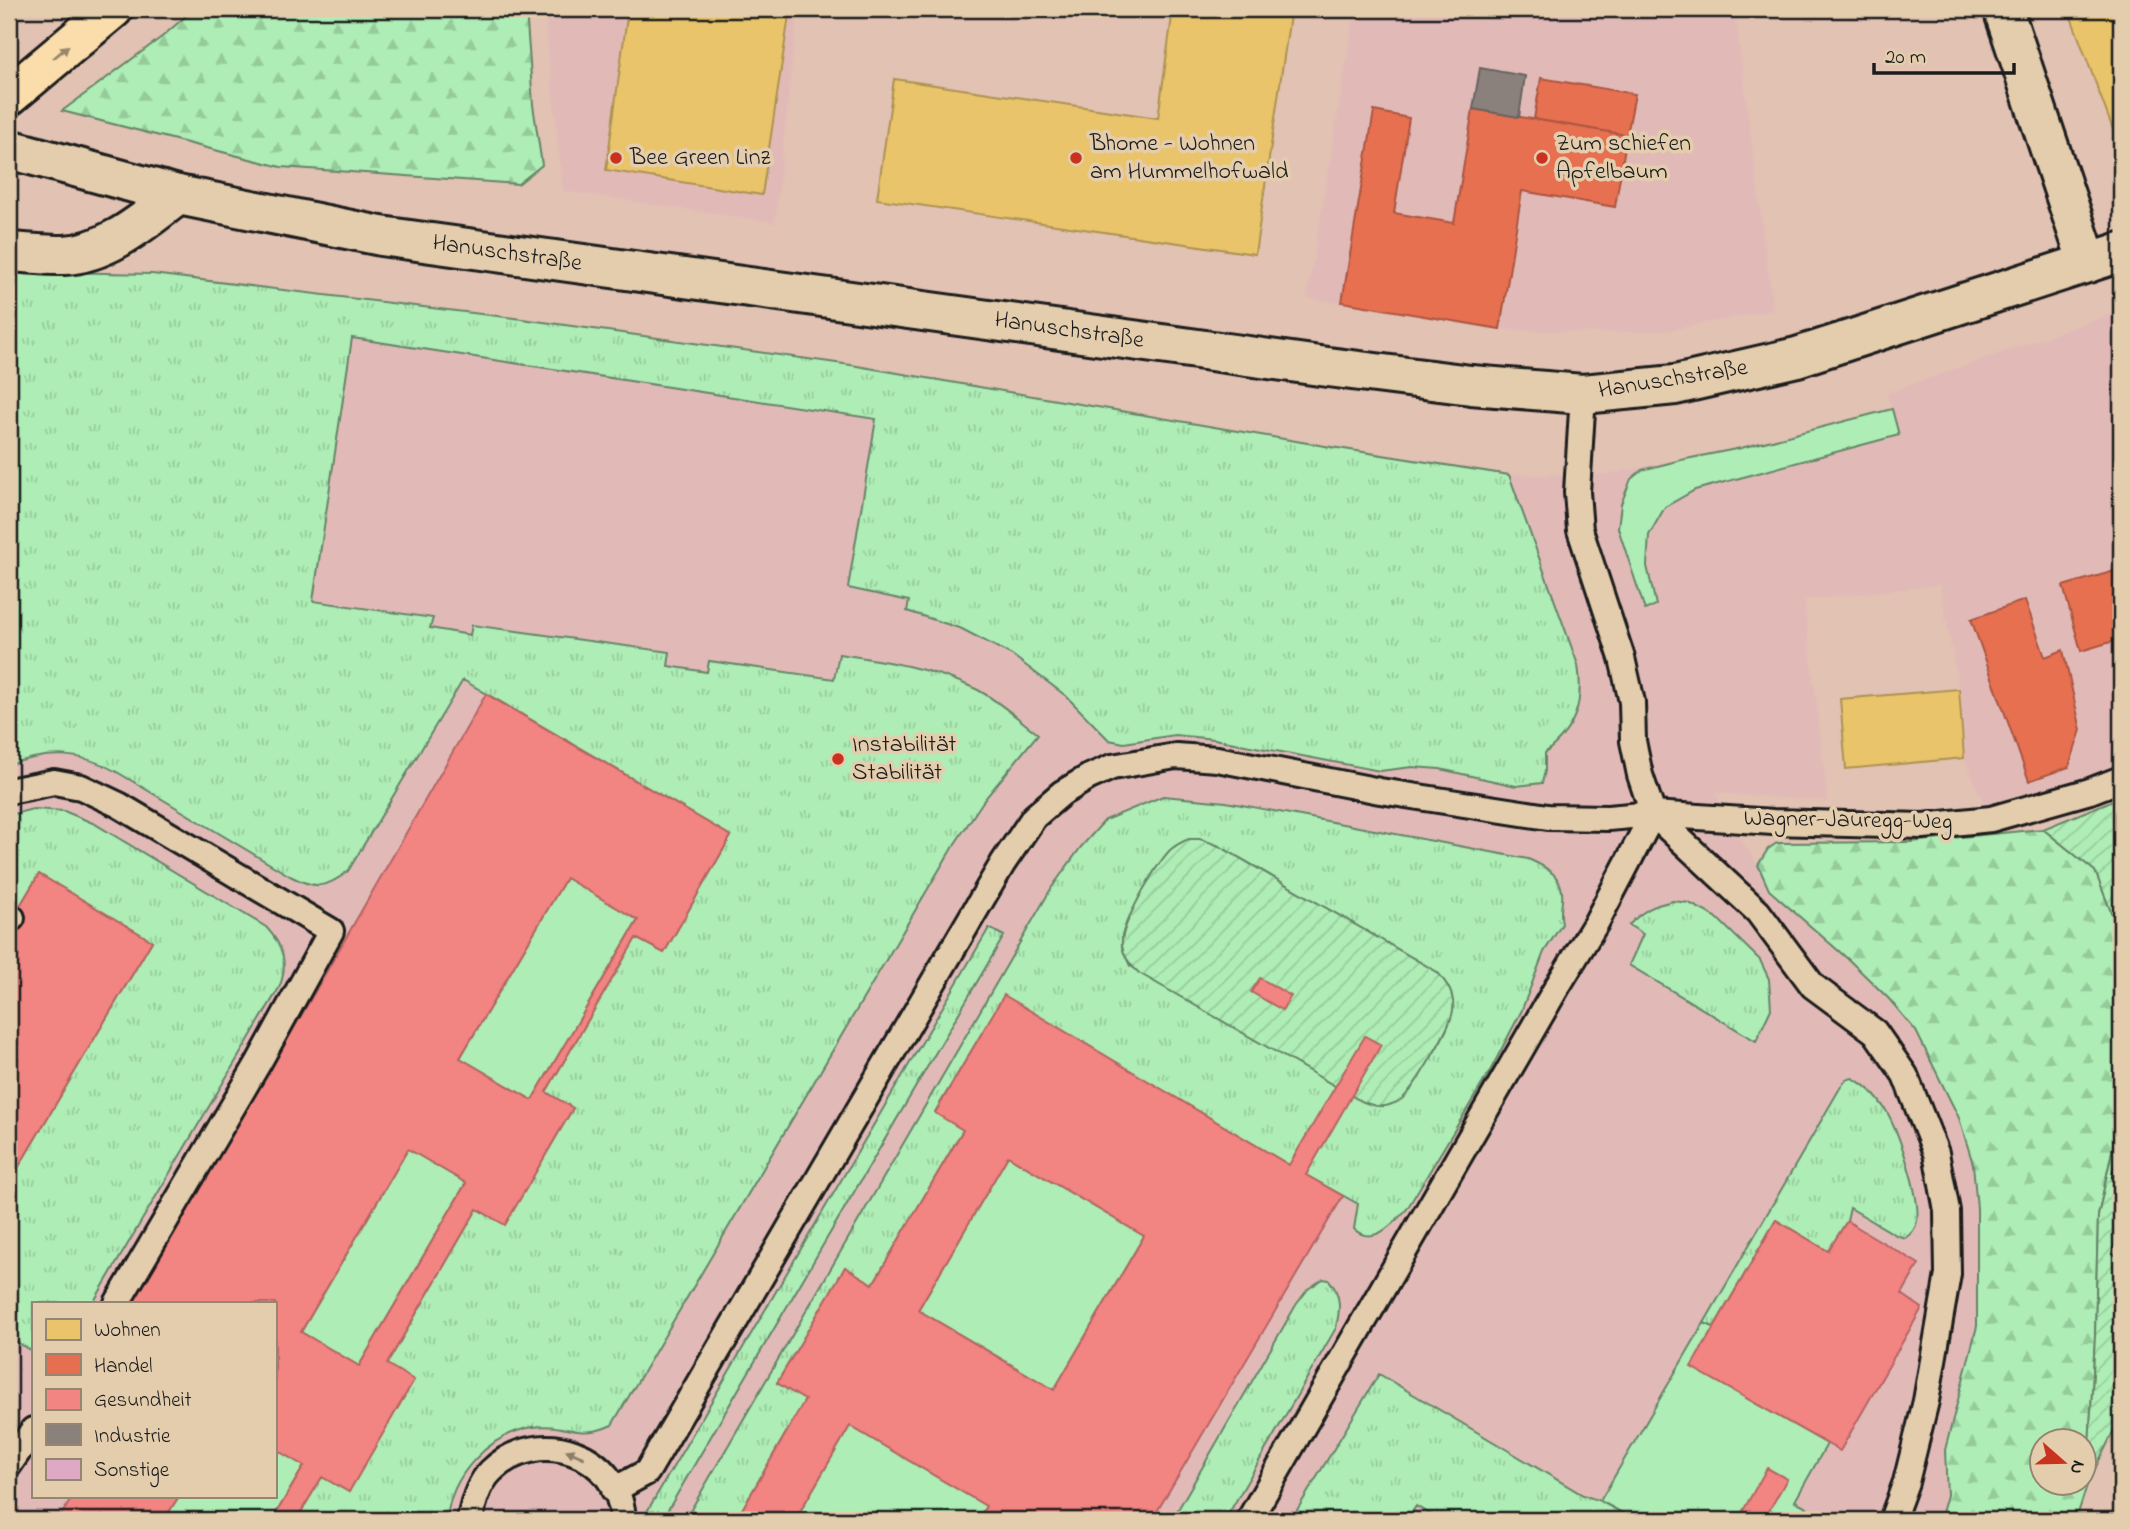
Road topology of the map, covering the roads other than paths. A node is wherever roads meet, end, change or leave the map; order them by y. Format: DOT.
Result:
graph roads {
  1 [pos="113,9"];
  2 [pos="2003,9"];
  3 [pos="9,96"];
  4 [pos="9,149"];
  5 [pos="178,195"];
  6 [pos="9,252"];
  7 [pos="2105,257"];
  8 [pos="1583,394"];
  9 [pos="2121,779"];
  10 [pos="9,791"];
  11 [pos="1653,814"];
  12 [pos="118,1302"];
  13 [pos="32,1431"];
  14 [pos="9,1465"];
  15 [pos="614,1490"];
  16 [pos="470,1520"];
  17 [pos="623,1520"];
  18 [pos="1249,1520"];
  19 [pos="1892,1520"];
  3 -- 1 [label="highway, one-way"];
  2 -- 7 [label="street"];
  4 -- 5 [label="street, Hanuschstraße"];
  5 -- 6 [label="street"];
  5 -- 8 [label="street, Hanuschstraße"];
  7 -- 8 [label="street, Hanuschstraße"];
  8 -- 11 [label="lane"];
  9 -- 11 [label="lane, Wagner-Jauregg-Weg"];
  10 -- 12 [label="lane"];
  11 -- 15 [label="lane, Wagner-Jauregg-Weg"];
  11 -- 18 [label="lane"];
  11 -- 19 [label="lane"];
  13 -- 14 [label="lane"];
  15 -- 16 [label="lane, one-way"];
  15 -- 17 [label="lane"];
}
